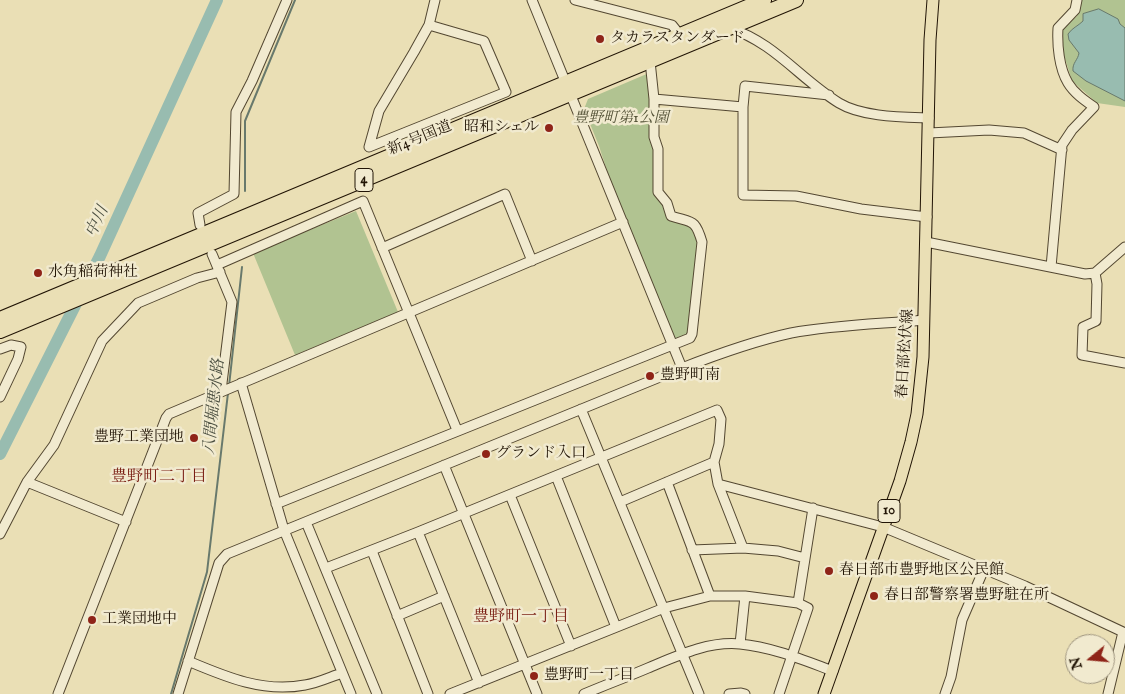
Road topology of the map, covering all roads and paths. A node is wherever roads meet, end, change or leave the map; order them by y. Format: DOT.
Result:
graph roads {
  1 [pos="286,0"];
  2 [pos="434,0"];
  3 [pos="532,0"];
  4 [pos="575,0"];
  5 [pos="764,0"];
  6 [pos="796,0"];
  7 [pos="933,0"];
  8 [pos="1077,0"];
  9 [pos="428,25"];
  10 [pos="729,28"];
  11 [pos="680,35"];
  12 [pos="650,61"];
  13 [pos="568,88"];
  14 [pos="828,95"];
  15 [pos="654,98"];
  16 [pos="742,106"];
  17 [pos="929,118"];
  18 [pos="929,133"];
  19 [pos="1062,150"];
  20 [pos="927,217"];
  21 [pos="623,222"];
  22 [pos="200,226"];
  23 [pos="926,242"];
  24 [pos="1125,247"];
  25 [pos="382,248"];
  26 [pos="212,254"];
  27 [pos="532,261"];
  28 [pos="1051,267"];
  29 [pos="218,269"];
  30 [pos="1095,274"];
  31 [pos="408,312"];
  32 [pos="4,317"];
  33 [pos="924,320"];
  34 [pos="0,330"];
  35 [pos="673,345"];
  36 [pos="0,349"];
  37 [pos="1125,363"];
  38 [pos="682,368"];
  39 [pos="237,385"];
  40 [pos="223,391"];
  41 [pos="0,397"];
  42 [pos="581,409"];
  43 [pos="457,430"];
  44 [pos="600,458"];
  45 [pos="714,462"];
  46 [pos="444,465"];
  47 [pos="556,476"];
  48 [pos="27,482"];
  49 [pos="667,482"];
  50 [pos="718,484"];
  51 [pos="510,495"];
  52 [pos="620,502"];
  53 [pos="276,504"];
  54 [pos="813,508"];
  55 [pos="463,514"];
  56 [pos="126,522"];
  57 [pos="306,522"];
  58 [pos="883,527"];
  59 [pos="284,530"];
  60 [pos="418,532"];
  61 [pos="0,534"];
  62 [pos="743,548"];
  63 [pos="692,550"];
  64 [pos="372,551"];
  65 [pos="806,558"];
  66 [pos="326,568"];
  67 [pos="984,569"];
  68 [pos="444,596"];
  69 [pos="710,596"];
  70 [pos="745,596"];
  71 [pos="798,603"];
  72 [pos="664,608"];
  73 [pos="397,616"];
  74 [pos="616,627"];
  75 [pos="740,644"];
  76 [pos="571,646"];
  77 [pos="683,654"];
  78 [pos="793,656"];
  79 [pos="188,661"];
  80 [pos="525,664"];
  81 [pos="833,671"];
  82 [pos="342,673"];
  83 [pos="479,683"];
  84 [pos="58,694"];
  85 [pos="178,694"];
  86 [pos="351,694"];
  87 [pos="377,694"];
  88 [pos="428,694"];
  89 [pos="450,694"];
  90 [pos="537,694"];
  91 [pos="584,694"];
  92 [pos="699,694"];
  93 [pos="729,694"];
  94 [pos="745,694"];
  95 [pos="779,694"];
  96 [pos="824,694"];
  97 [pos="945,694"];
  98 [pos="1108,694"];
  1 -- 22 [label="street"];
  2 -- 9 [label="street"];
  3 -- 13 [label="street"];
  4 -- 11 [label="street"];
  5 -- 11 [label="highway, 新4号国道 / 4"];
  6 -- 10 [label="highway, 新4号国道 / 4"];
  7 -- 17 [label="main road, 春日部松伏線 / 10"];
  8 -- 19 [label="street"];
  9 -- 9 [label="street"];
  10 -- 12 [label="highway, 新4号国道 / 4"];
  10 -- 14 [label="street"];
  11 -- 13 [label="highway, 新4号国道 / 4"];
  12 -- 13 [label="highway, 新4号国道 / 4"];
  12 -- 15 [label="street"];
  13 -- 21 [label="street"];
  13 -- 32 [label="highway, 新4号国道 / 4"];
  13 -- 34 [label="highway, 新4号国道 / 4"];
  14 -- 16 [label="street"];
  14 -- 17 [label="street"];
  15 -- 16 [label="street"];
  15 -- 35 [label="street"];
  16 -- 20 [label="street"];
  17 -- 18 [label="main road, 春日部松伏線 / 10"];
  18 -- 19 [label="street"];
  18 -- 20 [label="main road, 春日部松伏線 / 10"];
  19 -- 28 [label="street"];
  20 -- 23 [label="main road, 春日部松伏線 / 10"];
  21 -- 27 [label="street"];
  21 -- 35 [label="street"];
  23 -- 28 [label="street"];
  23 -- 33 [label="main road, 春日部松伏線 / 10"];
  24 -- 30 [label="street"];
  25 -- 27 [label="street"];
  25 -- 29 [label="street"];
  25 -- 31 [label="street"];
  26 -- 29 [label="street"];
  27 -- 31 [label="street"];
  28 -- 30 [label="street"];
  29 -- 40 [label="street"];
  29 -- 48 [label="street"];
  30 -- 37 [label="street"];
  31 -- 39 [label="street"];
  31 -- 43 [label="street"];
  33 -- 38 [label="street"];
  33 -- 58 [label="main road, 春日部松伏線 / 10"];
  35 -- 38 [label="street"];
  35 -- 43 [label="street"];
  36 -- 41 [label="street"];
  38 -- 42 [label="street"];
  39 -- 40 [label="street"];
  39 -- 53 [label="street"];
  40 -- 56 [label="street"];
  42 -- 44 [label="street"];
  42 -- 46 [label="street"];
  43 -- 53 [label="street"];
  44 -- 45 [label="street"];
  44 -- 47 [label="street"];
  44 -- 52 [label="street"];
  45 -- 49 [label="street"];
  45 -- 50 [label="street"];
  46 -- 55 [label="street"];
  46 -- 57 [label="street"];
  47 -- 51 [label="street"];
  47 -- 74 [label="street"];
  48 -- 56 [label="street"];
  48 -- 61 [label="street"];
  49 -- 52 [label="street"];
  49 -- 63 [label="street"];
  50 -- 54 [label="street"];
  50 -- 62 [label="street"];
  51 -- 55 [label="street"];
  51 -- 76 [label="street"];
  52 -- 72 [label="street"];
  53 -- 59 [label="street"];
  54 -- 58 [label="street"];
  54 -- 65 [label="street"];
  55 -- 60 [label="street"];
  55 -- 80 [label="street"];
  56 -- 84 [label="street"];
  57 -- 59 [label="street"];
  57 -- 66 [label="street"];
  58 -- 67 [label="street"];
  58 -- 81 [label="main road, 春日部松伏線 / 10"];
  59 -- 79 [label="street"];
  59 -- 82 [label="street"];
  60 -- 64 [label="street"];
  60 -- 68 [label="street"];
  62 -- 63 [label="street"];
  62 -- 65 [label="street"];
  63 -- 69 [label="street"];
  64 -- 66 [label="street"];
  64 -- 73 [label="street"];
  65 -- 71 [label="street"];
  66 -- 87 [label="street"];
  67 -- 97 [label="street"];
  67 -- 98 [label="street"];
  68 -- 73 [label="street"];
  68 -- 83 [label="street"];
  69 -- 70 [label="street"];
  69 -- 72 [label="street"];
  70 -- 71 [label="street"];
  70 -- 75 [label="street"];
  71 -- 78 [label="street"];
  72 -- 74 [label="street"];
  72 -- 77 [label="street"];
  73 -- 88 [label="street"];
  74 -- 76 [label="street"];
  75 -- 77 [label="street"];
  75 -- 78 [label="street"];
  76 -- 80 [label="street"];
  77 -- 91 [label="street"];
  77 -- 92 [label="street"];
  78 -- 81 [label="street"];
  78 -- 95 [label="street"];
  79 -- 82 [label="street"];
  79 -- 85 [label="street"];
  80 -- 83 [label="street"];
  80 -- 90 [label="street"];
  81 -- 96 [label="main road, 春日部松伏線 / 10"];
  82 -- 86 [label="street"];
  83 -- 89 [label="street"];
  93 -- 94 [label="street"];
}
